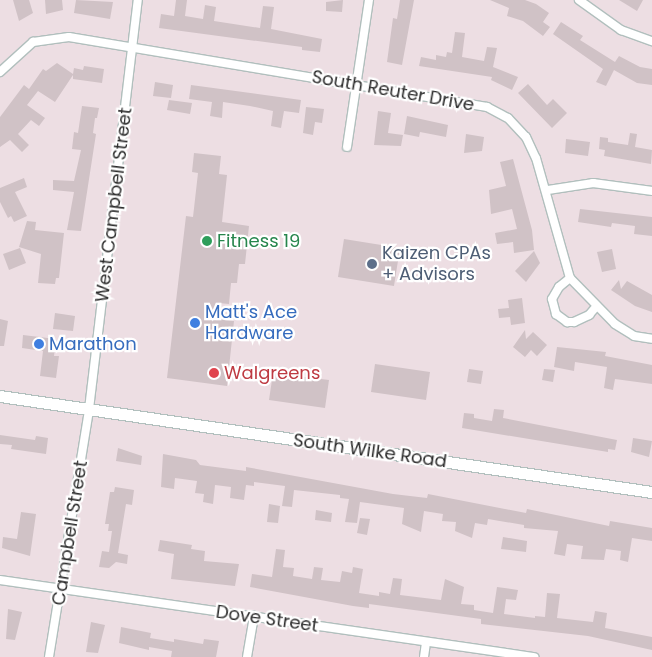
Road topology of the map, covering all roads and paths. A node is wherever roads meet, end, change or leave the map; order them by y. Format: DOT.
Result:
graph roads {
  1 [pos="138,0"];
  2 [pos="369,0"];
  3 [pos="579,0"];
  4 [pos="652,41"];
  5 [pos="133,48"];
  6 [pos="0,72"];
  7 [pos="357,84"];
  8 [pos="347,147"];
  9 [pos="548,190"];
  10 [pos="652,191"];
  11 [pos="570,278"];
  12 [pos="596,306"];
  13 [pos="652,339"];
  14 [pos="0,396"];
  15 [pos="89,409"];
  16 [pos="652,492"];
  17 [pos="0,580"];
  18 [pos="62,590"];
  19 [pos="254,616"];
  20 [pos="426,643"];
  21 [pos="49,657"];
  22 [pos="248,657"];
  23 [pos="424,657"];
  24 [pos="534,657"];
  1 -- 5 [label="street, West Campbell Street"];
  2 -- 7 [label="street"];
  3 -- 4 [label="street"];
  5 -- 6 [label="street, South Reuter Drive"];
  5 -- 7 [label="street, South Reuter Drive"];
  5 -- 15 [label="street, West Campbell Street"];
  7 -- 8 [label="street"];
  7 -- 9 [label="street, South Reuter Drive"];
  9 -- 10 [label="street"];
  9 -- 11 [label="street, South Reuter Drive"];
  11 -- 12 [label="street, South Reuter Drive"];
  11 -- 12 [label="street"];
  12 -- 13 [label="street, South Reuter Drive"];
  14 -- 15 [label="main road, South Wilke Road"];
  15 -- 16 [label="main road, South Wilke Road"];
  15 -- 18 [label="street, Campbell Street"];
  17 -- 18 [label="street, Dove Street"];
  18 -- 19 [label="street, Dove Street"];
  18 -- 21 [label="street, Campbell Street"];
  19 -- 20 [label="street, Dove Street"];
  19 -- 22 [label="street"];
  20 -- 23 [label="street"];
  20 -- 24 [label="street, Dove Street"];
}
